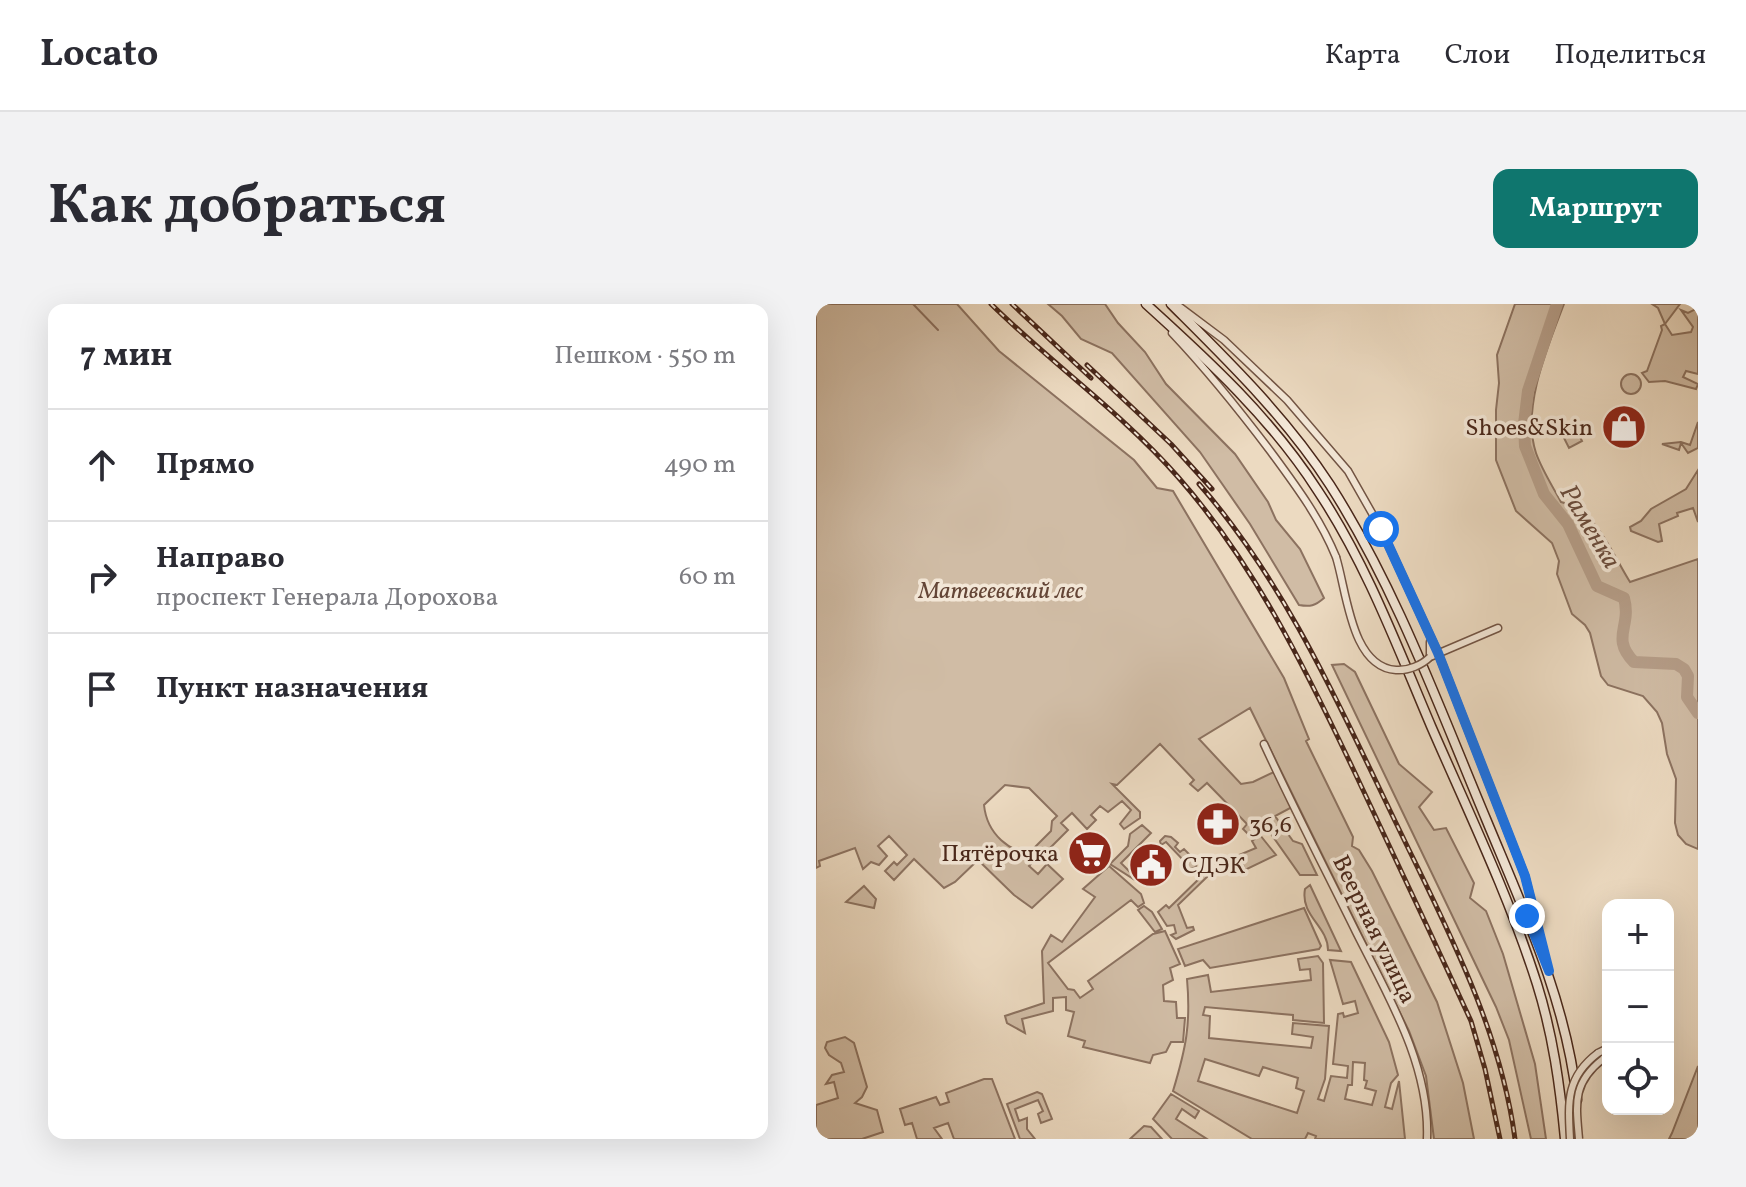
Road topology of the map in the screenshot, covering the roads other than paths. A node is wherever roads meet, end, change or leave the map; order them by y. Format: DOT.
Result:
graph roads {
  1 [pos="1146,304"];
  2 [pos="1174,304"];
  3 [pos="1498,628"];
  4 [pos="1429,636"];
  5 [pos="1438,653"];
  6 [pos="1430,657"];
  7 [pos="1264,744"];
  8 [pos="1549,971"];
  9 [pos="1602,1057"];
  10 [pos="1602,1057"];
  11 [pos="1427,1139"];
  12 [pos="1568,1139"];
  13 [pos="1580,1139"];
  1 -- 6 [label="street, bridge"];
  1 -- 12 [label="main road"];
  2 -- 4 [label="street"];
  2 -- 8 [label="main road"];
  3 -- 5 [label="street"];
  4 -- 5 [label="street"];
  4 -- 6 [label="street"];
  5 -- 6 [label="street"];
  5 -- 8 [label="street"];
  7 -- 11 [label="street, Веерная улица"];
  8 -- 13 [label="main road"];
  9 -- 12 [label="street, bridge"];
  10 -- 13 [label="street, bridge"];
}
